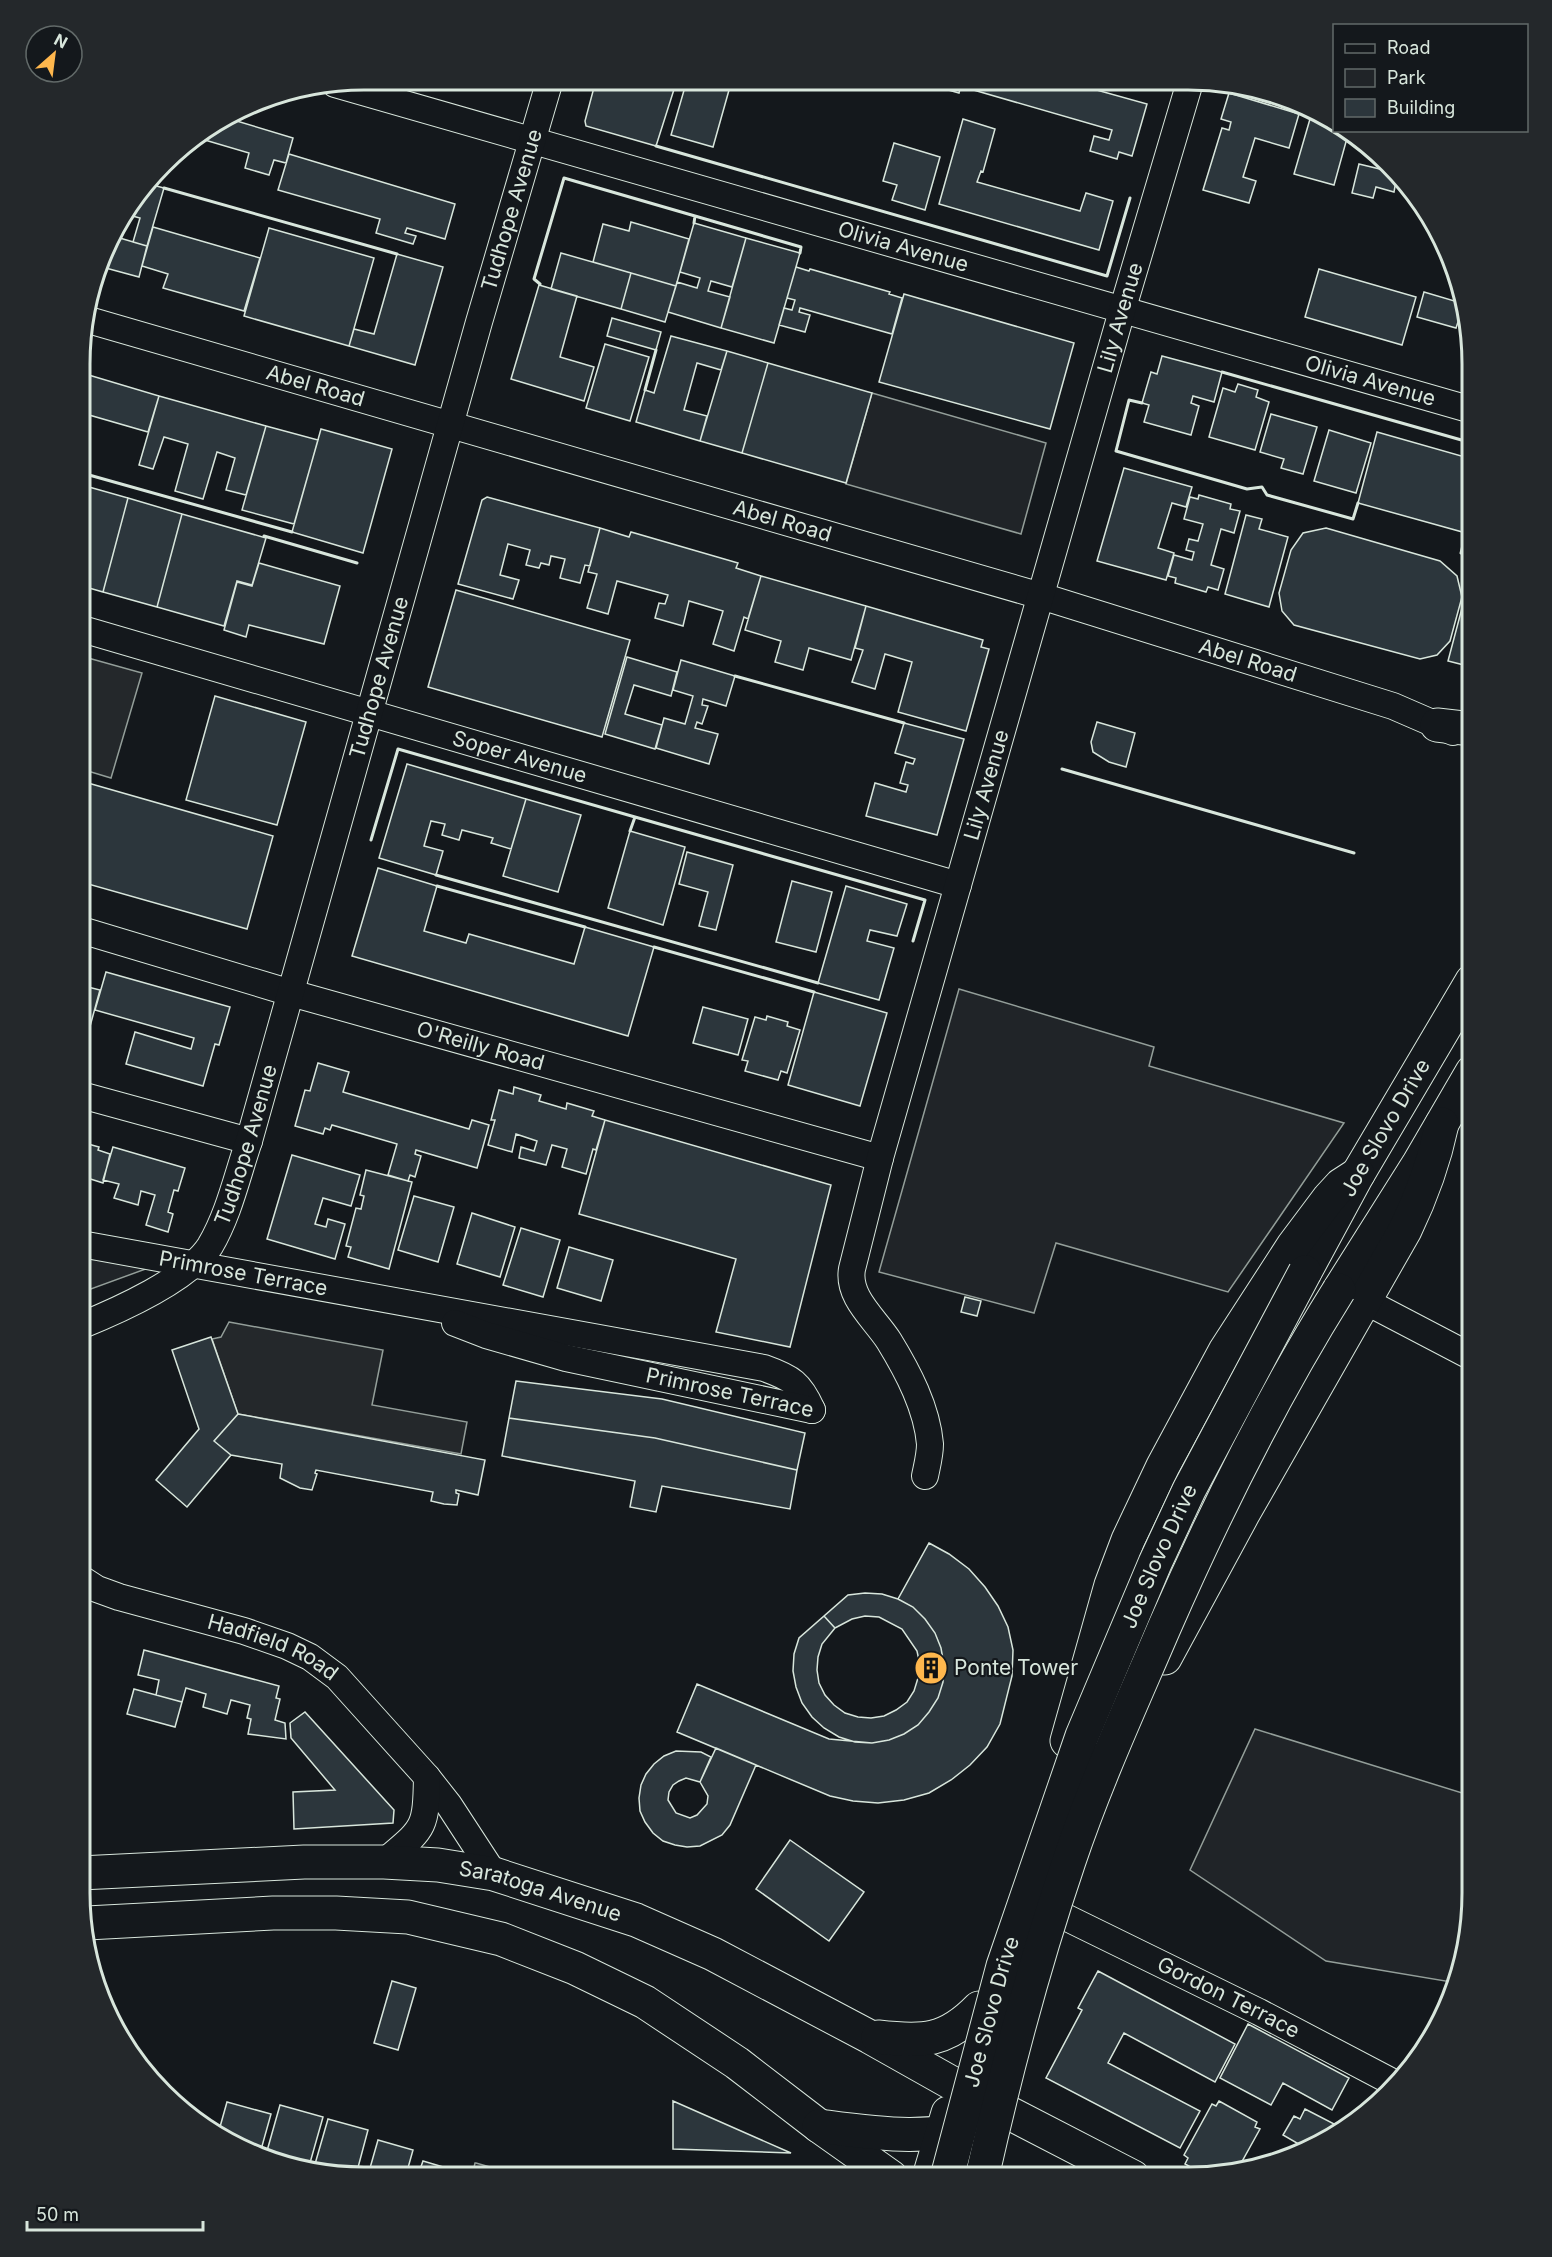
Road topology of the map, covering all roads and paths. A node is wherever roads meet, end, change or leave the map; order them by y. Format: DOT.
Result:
graph roads {
  1 [pos="357,90"];
  2 [pos="547,90"];
  3 [pos="1188,90"];
  4 [pos="531,142"];
  5 [pos="1122,311"];
  6 [pos="93,323"];
  7 [pos="1462,407"];
  8 [pos="450,424"];
  9 [pos="1041,596"];
  10 [pos="90,632"];
  11 [pos="370,714"];
  12 [pos="1437,725"];
  13 [pos="1462,728"];
  14 [pos="1462,736"];
  15 [pos="958,885"];
  16 [pos="90,933"];
  17 [pos="291,993"];
  18 [pos="1462,998"];
  19 [pos="1462,1089"];
  20 [pos="90,1097"];
  21 [pos="249,1141"];
  22 [pos="880,1158"];
  23 [pos="1358,1174"];
  24 [pos="90,1246"];
  25 [pos="192,1264"];
  26 [pos="1352,1295"];
  27 [pos="405,1302"];
  28 [pos="90,1322"];
  29 [pos="1462,1353"];
  30 [pos="925,1476"];
  31 [pos="90,1584"];
  32 [pos="427,1776"];
  33 [pos="384,1863"];
  34 [pos="90,1873"];
  35 [pos="494,1874"];
  36 [pos="1059,1914"];
  37 [pos="92,1923"];
  38 [pos="979,2008"];
  39 [pos="870,2037"];
  40 [pos="1388,2080"];
  41 [pos="957,2086"];
  42 [pos="998,2108"];
  43 [pos="942,2132"];
  44 [pos="832,2135"];
  45 [pos="856,2167"];
  46 [pos="877,2167"];
  47 [pos="931,2167"];
  48 [pos="949,2167"];
  49 [pos="984,2167"];
  50 [pos="1113,2167"];
  1 -- 4 [label="street, Olivia Avenue"];
  2 -- 4 [label="street, Tudhope Avenue"];
  3 -- 5 [label="street, Lily Avenue"];
  4 -- 5 [label="street, Olivia Avenue"];
  4 -- 8 [label="street, Tudhope Avenue"];
  5 -- 7 [label="street, Olivia Avenue"];
  5 -- 9 [label="street, Lily Avenue"];
  6 -- 8 [label="street, Abel Road"];
  8 -- 9 [label="street, Abel Road"];
  8 -- 11 [label="street, Tudhope Avenue"];
  9 -- 12 [label="street, Abel Road"];
  9 -- 15 [label="street, Lily Avenue"];
  10 -- 11 [label="street, Soper Avenue"];
  11 -- 15 [label="street, Soper Avenue"];
  11 -- 17 [label="street, Tudhope Avenue"];
  12 -- 13 [label="main road"];
  12 -- 14 [label="street, Abel Road"];
  15 -- 22 [label="street, Lily Avenue"];
  16 -- 17 [label="street, O'Reilly Road"];
  17 -- 21 [label="street, Tudhope Avenue"];
  17 -- 22 [label="street, O'Reilly Road"];
  18 -- 23 [label="main road, Joe Slovo Drive"];
  19 -- 26 [label="main road, Joe Slovo Drive"];
  20 -- 21 [label="street"];
  21 -- 25 [label="street, Tudhope Avenue"];
  22 -- 30 [label="street, Lily Avenue"];
  23 -- 38 [label="main road"];
  23 -- 48 [label="main road, Joe Slovo Drive, bridge"];
  24 -- 25 [label="street, Primrose Terrace"];
  25 -- 27 [label="street, Primrose Terrace"];
  25 -- 28 [label="street"];
  26 -- 29 [label="street"];
  26 -- 36 [label="main road"];
  26 -- 49 [label="main road, Joe Slovo Drive, bridge"];
  27 -- 27 [label="street, Primrose Terrace"];
  31 -- 32 [label="street, Hadfield Road"];
  32 -- 33 [label="street"];
  32 -- 35 [label="street, Hadfield Road"];
  33 -- 34 [label="main road, Saratoga Avenue"];
  33 -- 35 [label="main road, Saratoga Avenue"];
  35 -- 39 [label="main road, Saratoga Avenue"];
  36 -- 40 [label="street, Gordon Terrace"];
  36 -- 42 [label="main road"];
  37 -- 44 [label="main road"];
  38 -- 39 [label="main road"];
  38 -- 41 [label="main road"];
  39 -- 41 [label="main road, Saratoga Avenue"];
  41 -- 42 [label="main road, Saratoga Avenue"];
  41 -- 43 [label="main road"];
  42 -- 43 [label="main road"];
  42 -- 50 [label="main road, Saratoga Avenue"];
  43 -- 44 [label="main road"];
  43 -- 47 [label="main road"];
  44 -- 45 [label="main road"];
  44 -- 46 [label="main road"];
}
